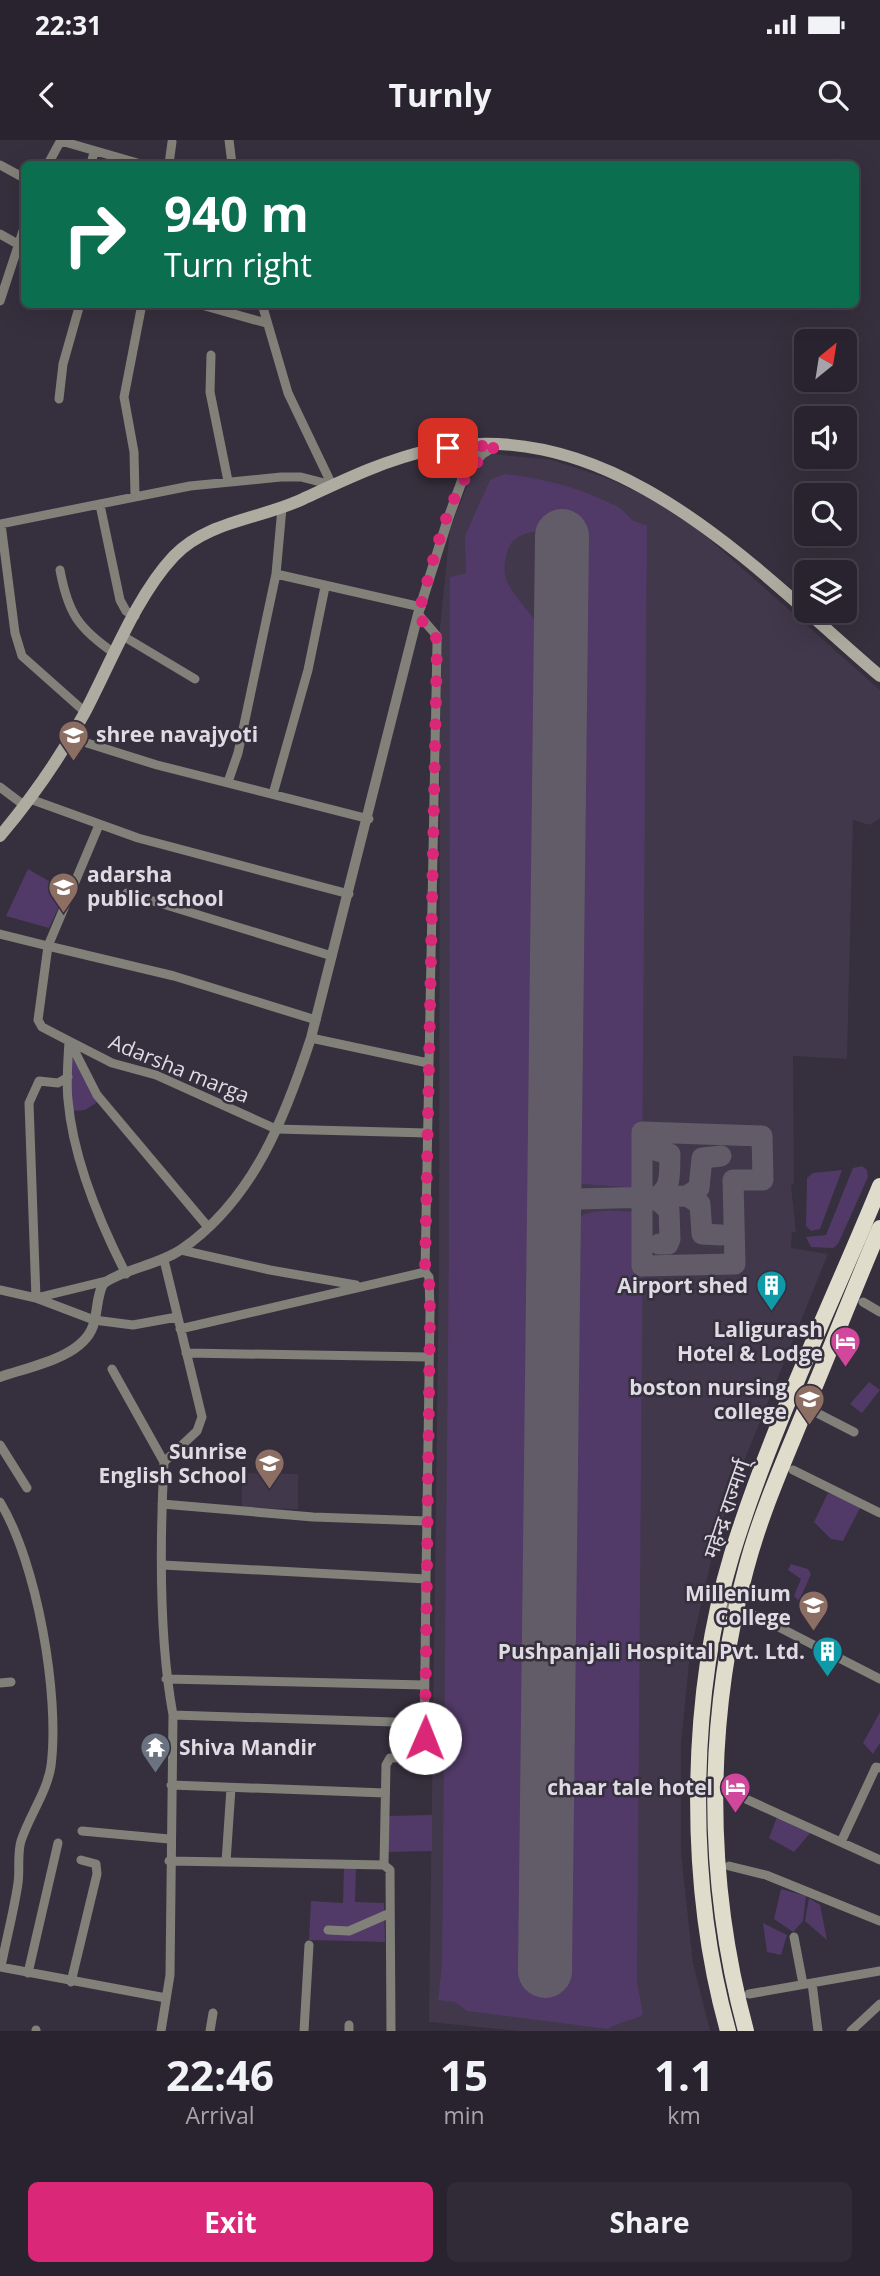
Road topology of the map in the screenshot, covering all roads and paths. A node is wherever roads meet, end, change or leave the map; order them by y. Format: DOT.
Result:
graph roads {
  1 [pos="61,140"];
  2 [pos="229,140"];
  3 [pos="172,142"];
  4 [pos="94,152"];
  5 [pos="50,161"];
  6 [pos="92,161"];
  7 [pos="129,161"];
  8 [pos="169,161"];
  9 [pos="232,161"];
  10 [pos="0,165"];
  11 [pos="21,176"];
  12 [pos="0,234"];
  13 [pos="21,245"];
  14 [pos="21,248"];
  15 [pos="0,301"];
  16 [pos="79,308"];
  17 [pos="141,308"];
  18 [pos="212,308"];
  19 [pos="263,308"];
  20 [pos="266,323"];
  21 [pos="211,355"];
  22 [pos="59,400"];
  23 [pos="498,445"];
  24 [pos="228,481"];
  25 [pos="332,485"];
  26 [pos="135,496"];
  27 [pos="100,505"];
  28 [pos="282,508"];
  29 [pos="0,524"];
  30 [pos="60,570"];
  31 [pos="276,574"];
  32 [pos="325,587"];
  33 [pos="420,610"];
  34 [pos="135,616"];
  35 [pos="123,636"];
  36 [pos="114,653"];
  37 [pos="880,676"];
  38 [pos="195,679"];
  39 [pos="85,712"];
  40 [pos="71,738"];
  41 [pos="228,782"];
  42 [pos="0,787"];
  43 [pos="273,794"];
  44 [pos="28,802"];
  45 [pos="369,820"];
  46 [pos="99,825"];
  47 [pos="0,836"];
  48 [pos="127,893"];
  49 [pos="349,894"];
  50 [pos="0,934"];
  51 [pos="48,946"];
  52 [pos="332,956"];
  53 [pos="316,1020"];
  54 [pos="311,1038"];
  55 [pos="69,1041"];
  56 [pos="428,1063"];
  57 [pos="68,1077"];
  58 [pos="276,1129"];
  59 [pos="427,1133"];
  60 [pos="880,1186"];
  61 [pos="208,1227"];
  62 [pos="880,1228"];
  63 [pos="181,1250"];
  64 [pos="164,1260"];
  65 [pos="425,1272"];
  66 [pos="126,1274"];
  67 [pos="108,1280"];
  68 [pos="361,1286"];
  69 [pos="0,1290"];
  70 [pos="36,1297"];
  71 [pos="863,1302"];
  72 [pos="880,1312"];
  73 [pos="177,1317"];
  74 [pos="94,1320"];
  75 [pos="180,1329"];
  76 [pos="186,1353"];
  77 [pos="429,1357"];
  78 [pos="112,1368"];
  79 [pos="0,1377"];
  80 [pos="817,1413"];
  81 [pos="854,1432"];
  82 [pos="0,1445"];
  83 [pos="164,1462"];
  84 [pos="793,1470"];
  85 [pos="27,1488"];
  86 [pos="0,1502"];
  87 [pos="162,1504"];
  88 [pos="880,1513"];
  89 [pos="427,1521"];
  90 [pos="163,1564"];
  91 [pos="426,1579"];
  92 [pos="721,1603"];
  93 [pos="737,1608"];
  94 [pos="166,1679"];
  95 [pos="880,1679"];
  96 [pos="11,1682"];
  97 [pos="0,1683"];
  98 [pos="425,1685"];
  99 [pos="173,1715"];
  100 [pos="425,1723"];
  101 [pos="880,1768"];
  102 [pos="171,1785"];
  103 [pos="231,1787"];
  104 [pos="726,1790"];
  105 [pos="385,1793"];
  106 [pos="82,1831"];
  107 [pos="169,1839"];
  108 [pos="841,1842"];
  109 [pos="58,1843"];
  110 [pos="81,1860"];
  111 [pos="880,1860"];
  112 [pos="169,1861"];
  113 [pos="226,1862"];
  114 [pos="384,1865"];
  115 [pos="729,1866"];
  116 [pos="388,1914"];
  117 [pos="880,1922"];
  118 [pos="328,1930"];
  119 [pos="794,1937"];
  120 [pos="310,1945"];
  121 [pos="0,1967"];
  122 [pos="880,1971"];
  123 [pos="28,1973"];
  124 [pos="71,1982"];
  125 [pos="807,1984"];
  126 [pos="749,1994"];
  127 [pos="166,1998"];
  128 [pos="880,2004"];
  129 [pos="213,2013"];
  130 [pos="161,2031"];
  131 [pos="210,2031"];
  132 [pos="304,2031"];
  133 [pos="391,2031"];
  134 [pos="729,2031"];
  135 [pos="746,2031"];
  136 [pos="818,2031"];
  137 [pos="851,2031"];
  1 -- 4 [label="street"];
  1 -- 5 [label="street"];
  2 -- 9 [label="street"];
  3 -- 8 [label="street"];
  4 -- 6 [label="street"];
  4 -- 7 [label="street"];
  10 -- 11 [label="street"];
  12 -- 13 [label="street"];
  14 -- 15 [label="street"];
  16 -- 22 [label="street"];
  17 -- 26 [label="street"];
  18 -- 20 [label="street"];
  19 -- 20 [label="street"];
  20 -- 25 [label="street"];
  21 -- 24 [label="street"];
  23 -- 25 [label="main road"];
  23 -- 33 [label="street"];
  23 -- 37 [label="main road"];
  24 -- 25 [label="street"];
  24 -- 26 [label="street"];
  25 -- 28 [label="main road"];
  26 -- 27 [label="street"];
  27 -- 29 [label="street"];
  27 -- 34 [label="street"];
  28 -- 31 [label="street"];
  28 -- 34 [label="main road"];
  29 -- 39 [label="street"];
  30 -- 36 [label="street"];
  31 -- 32 [label="street"];
  31 -- 41 [label="street"];
  32 -- 33 [label="street"];
  32 -- 43 [label="street"];
  33 -- 45 [label="street"];
  33 -- 56 [label="street"];
  34 -- 35 [label="main road"];
  35 -- 36 [label="main road"];
  35 -- 38 [label="street"];
  36 -- 39 [label="main road"];
  39 -- 40 [label="main road"];
  40 -- 41 [label="street"];
  40 -- 44 [label="main road"];
  41 -- 43 [label="street"];
  42 -- 44 [label="street"];
  43 -- 45 [label="street"];
  44 -- 46 [label="street"];
  44 -- 47 [label="main road"];
  45 -- 49 [label="street"];
  46 -- 49 [label="street"];
  46 -- 51 [label="street"];
  48 -- 52 [label="street"];
  49 -- 52 [label="street"];
  50 -- 51 [label="street"];
  51 -- 53 [label="street"];
  51 -- 55 [label="street, Adarsha marga"];
  52 -- 53 [label="street"];
  53 -- 54 [label="street"];
  54 -- 56 [label="street"];
  54 -- 58 [label="street"];
  55 -- 57 [label="street"];
  55 -- 58 [label="street, Adarsha marga"];
  55 -- 61 [label="street"];
  56 -- 59 [label="street"];
  57 -- 66 [label="street"];
  57 -- 70 [label="street"];
  58 -- 59 [label="street"];
  58 -- 61 [label="street"];
  59 -- 65 [label="street"];
  60 -- 92 [label="highway, महेन्द्र राज्मार्ग्"];
  61 -- 63 [label="street"];
  62 -- 93 [label="highway, महेन्द्र राज्मार्ग्"];
  63 -- 64 [label="street"];
  63 -- 68 [label="street"];
  64 -- 66 [label="street"];
  64 -- 73 [label="street"];
  65 -- 68 [label="street"];
  65 -- 77 [label="street"];
  66 -- 67 [label="street"];
  67 -- 70 [label="street"];
  67 -- 74 [label="street"];
  68 -- 75 [label="street"];
  69 -- 70 [label="street"];
  70 -- 74 [label="street"];
  71 -- 72 [label="street"];
  73 -- 74 [label="street"];
  73 -- 75 [label="street"];
  74 -- 79 [label="street"];
  75 -- 76 [label="street"];
  76 -- 77 [label="street"];
  76 -- 83 [label="street"];
  77 -- 89 [label="street"];
  78 -- 83 [label="street"];
  80 -- 81 [label="street"];
  82 -- 85 [label="street"];
  83 -- 87 [label="street"];
  84 -- 88 [label="street"];
  86 -- 121 [label="street"];
  87 -- 89 [label="street"];
  87 -- 90 [label="street"];
  89 -- 91 [label="street"];
  90 -- 91 [label="street"];
  90 -- 94 [label="street"];
  91 -- 98 [label="street"];
  92 -- 93 [label="street"];
  92 -- 134 [label="highway, महेन्द्र राज्मार्ग्"];
  93 -- 95 [label="street"];
  93 -- 135 [label="highway, महेन्द्र राज्मार्ग्"];
  94 -- 98 [label="street"];
  94 -- 99 [label="street"];
  96 -- 97 [label="street"];
  98 -- 100 [label="street"];
  99 -- 100 [label="street"];
  99 -- 102 [label="street"];
  100 -- 105 [label="street"];
  101 -- 108 [label="street"];
  102 -- 103 [label="street"];
  102 -- 107 [label="street"];
  103 -- 105 [label="street"];
  103 -- 113 [label="street"];
  104 -- 108 [label="street"];
  105 -- 114 [label="street"];
  106 -- 107 [label="street"];
  107 -- 112 [label="street"];
  108 -- 111 [label="street"];
  109 -- 123 [label="street"];
  110 -- 124 [label="street"];
  112 -- 113 [label="street"];
  112 -- 127 [label="street"];
  113 -- 114 [label="street"];
  114 -- 116 [label="street"];
  115 -- 117 [label="street"];
  116 -- 118 [label="street"];
  116 -- 133 [label="street"];
  119 -- 125 [label="street"];
  120 -- 132 [label="street"];
  121 -- 123 [label="street"];
  122 -- 125 [label="street"];
  123 -- 124 [label="street"];
  124 -- 127 [label="street"];
  125 -- 126 [label="street"];
  125 -- 136 [label="street"];
  127 -- 130 [label="street"];
  128 -- 137 [label="street"];
  129 -- 131 [label="street"];
}
